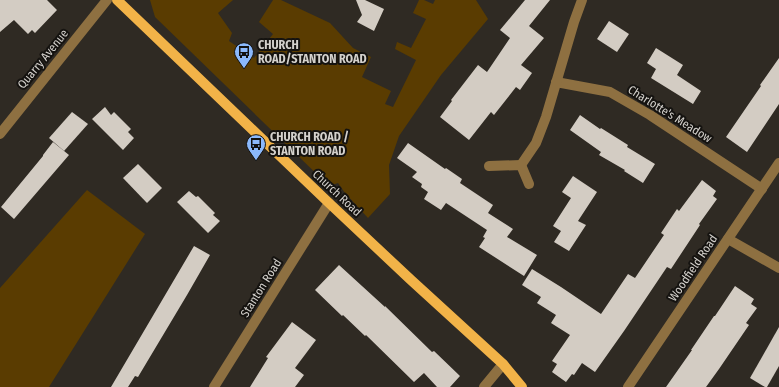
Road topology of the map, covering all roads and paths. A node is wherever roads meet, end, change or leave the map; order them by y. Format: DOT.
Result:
graph roads {
  1 [pos="107,0"];
  2 [pos="117,0"];
  3 [pos="582,0"];
  4 [pos="556,82"];
  5 [pos="0,134"];
  6 [pos="779,163"];
  7 [pos="521,165"];
  8 [pos="489,166"];
  9 [pos="529,184"];
  10 [pos="762,189"];
  11 [pos="329,203"];
  12 [pos="728,239"];
  13 [pos="779,268"];
  14 [pos="503,364"];
  15 [pos="214,387"];
  16 [pos="484,387"];
  17 [pos="522,387"];
  18 [pos="628,387"];
  1 -- 5 [label="street, Quarry Avenue"];
  2 -- 11 [label="main road, Church Road"];
  3 -- 4 [label="street"];
  4 -- 7 [label="street"];
  4 -- 10 [label="street, Charlotte's Meadow"];
  6 -- 10 [label="street, Woodfield Road"];
  7 -- 8 [label="street"];
  7 -- 9 [label="street"];
  10 -- 12 [label="street, Woodfield Road"];
  11 -- 14 [label="main road, Church Road"];
  11 -- 15 [label="street, Stanton Road"];
  12 -- 13 [label="street"];
  12 -- 18 [label="street, Woodfield Road"];
  14 -- 16 [label="street"];
  14 -- 17 [label="main road, Church Road"];
}
